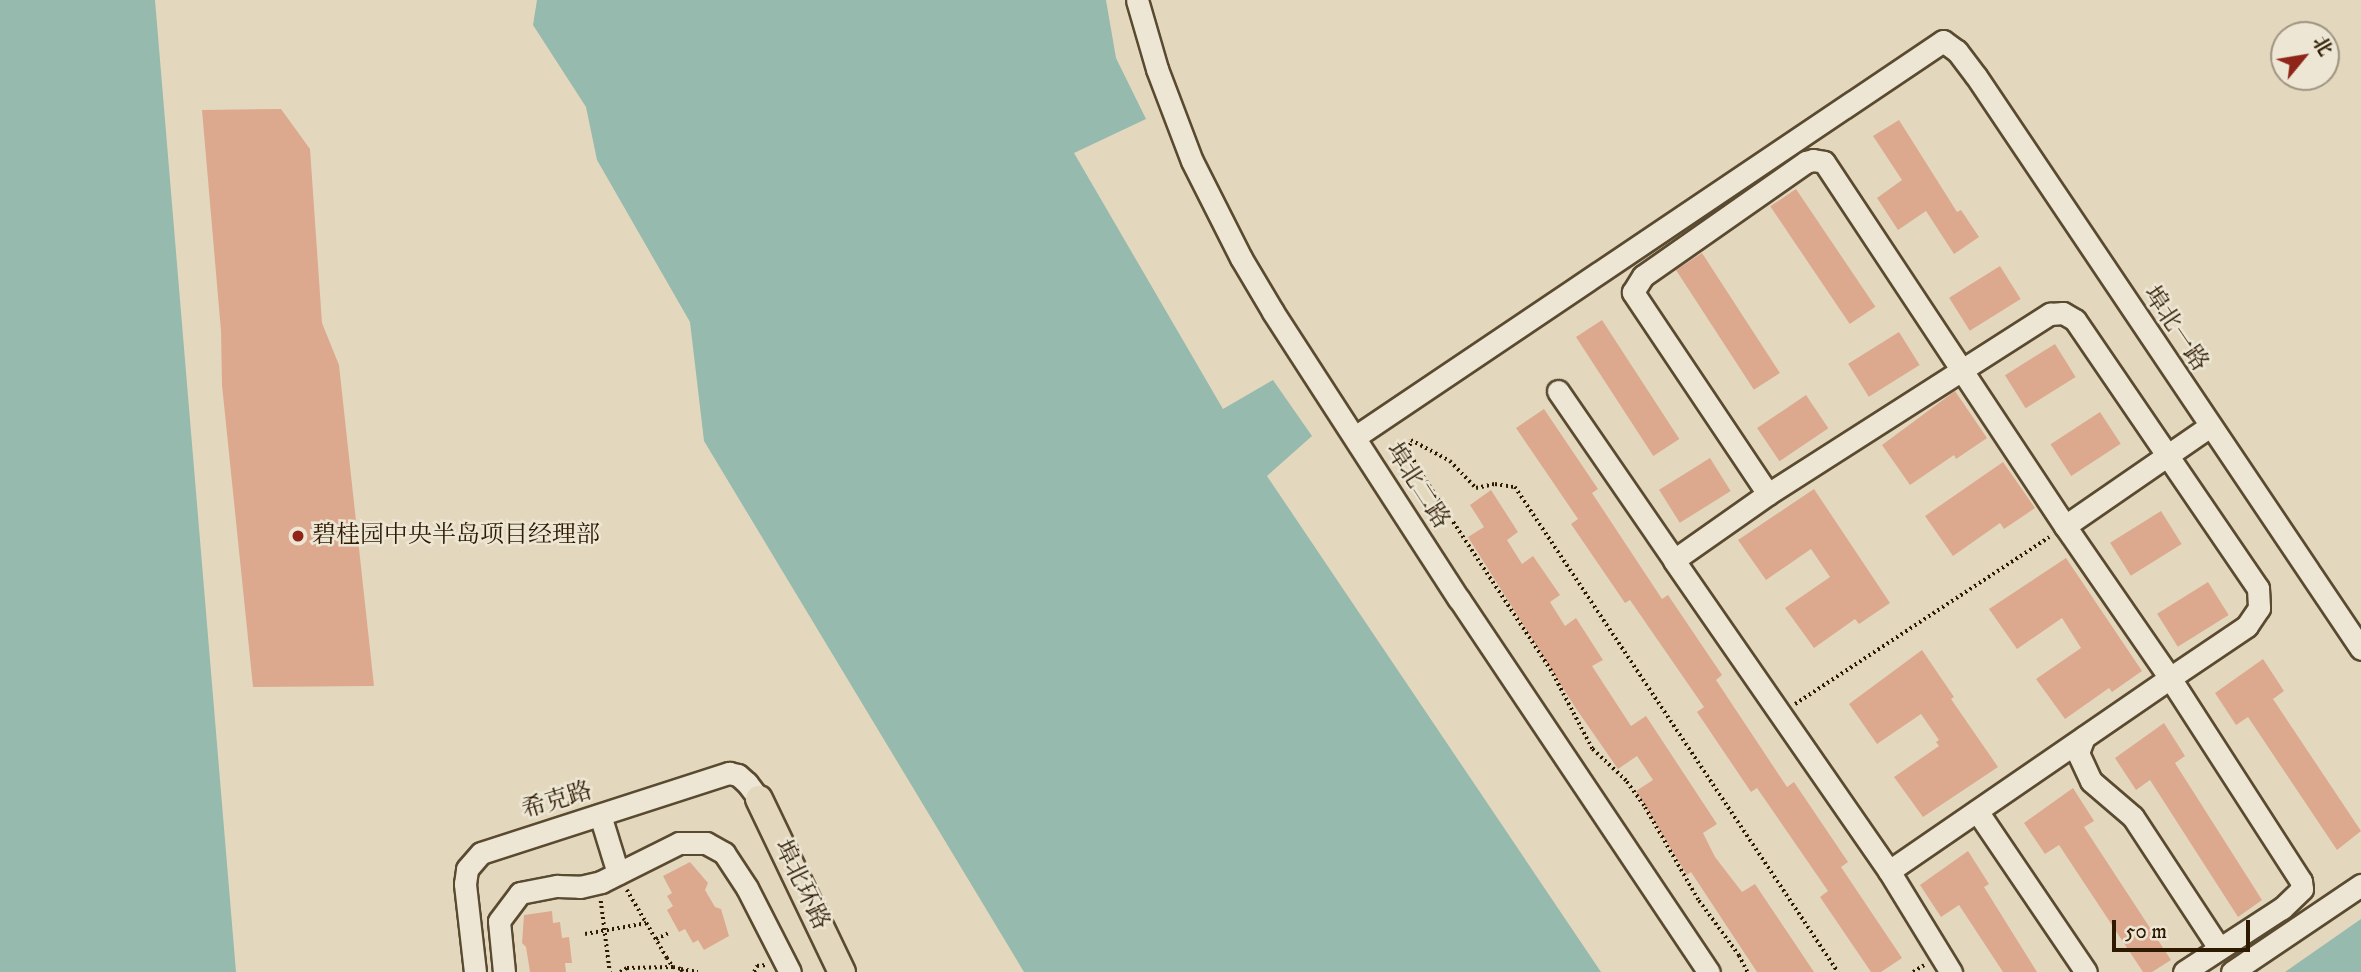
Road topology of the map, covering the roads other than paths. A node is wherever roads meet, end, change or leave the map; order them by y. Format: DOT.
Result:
graph roads {
  1 [pos="1137,0"];
  2 [pos="1961,369"];
  3 [pos="1558,391"];
  4 [pos="2210,426"];
  5 [pos="1355,437"];
  6 [pos="2167,456"];
  7 [pos="1768,494"];
  8 [pos="2065,526"];
  9 [pos="1674,560"];
  10 [pos="2361,649"];
  11 [pos="2170,678"];
  12 [pos="2084,737"];
  13 [pos="759,799"];
  14 [pos="1976,811"];
  15 [pos="600,815"];
  16 [pos="1889,871"];
  17 [pos="618,873"];
  18 [pos="2361,885"];
  19 [pos="2220,948"];
  20 [pos="475,972"];
  21 [pos="504,972"];
  22 [pos="790,972"];
  23 [pos="842,972"];
  24 [pos="1709,972"];
  25 [pos="1951,972"];
  26 [pos="2086,972"];
  27 [pos="2184,972"];
  28 [pos="2232,972"];
  1 -- 5 [label="street, 埠北二路"];
  2 -- 6 [label="street"];
  2 -- 7 [label="street"];
  2 -- 7 [label="street"];
  2 -- 8 [label="street"];
  3 -- 9 [label="street"];
  4 -- 5 [label="street, 埠北一路"];
  4 -- 6 [label="street"];
  4 -- 10 [label="street, 埠北一路"];
  5 -- 24 [label="street, 埠北二路"];
  6 -- 8 [label="street"];
  6 -- 11 [label="street"];
  7 -- 9 [label="street"];
  8 -- 11 [label="street"];
  9 -- 16 [label="street"];
  11 -- 12 [label="street"];
  11 -- 19 [label="street"];
  12 -- 14 [label="street"];
  12 -- 19 [label="street"];
  13 -- 15 [label="street, 希克路"];
  13 -- 23 [label="main road, 埠北环路"];
  14 -- 16 [label="street"];
  14 -- 26 [label="street"];
  15 -- 17 [label="street"];
  15 -- 20 [label="street, 希克路"];
  16 -- 25 [label="street"];
  17 -- 21 [label="street"];
  17 -- 22 [label="street"];
  18 -- 28 [label="street"];
  19 -- 27 [label="street"];
}
